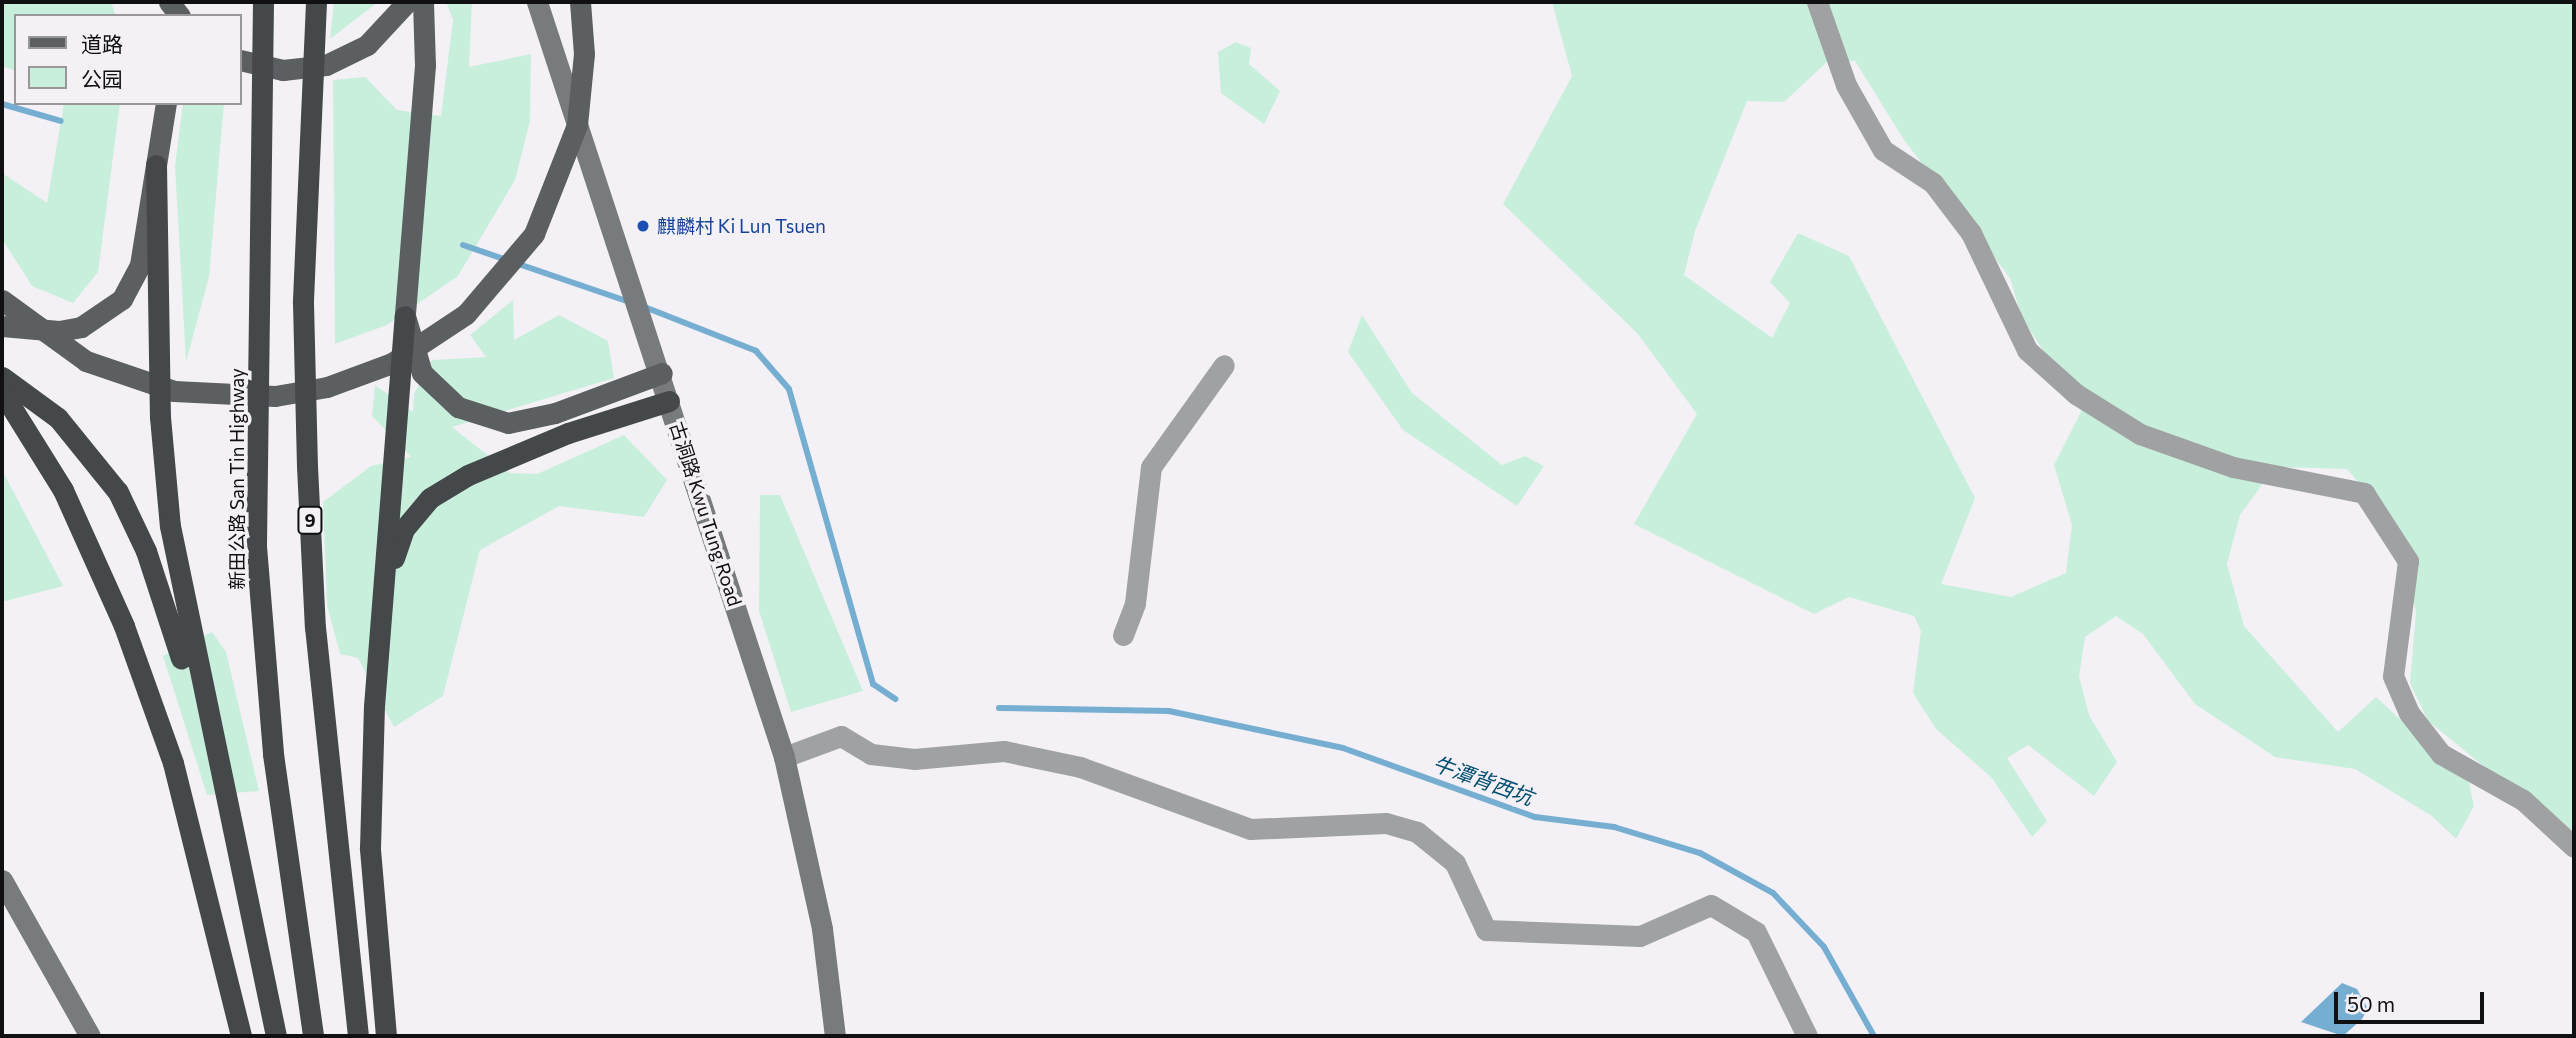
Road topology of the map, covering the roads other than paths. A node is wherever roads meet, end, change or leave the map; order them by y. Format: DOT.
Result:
graph roads {
  1 [pos="263,2"];
  2 [pos="316,2"];
  3 [pos="407,2"];
  4 [pos="424,2"];
  5 [pos="436,2"];
  6 [pos="537,2"];
  7 [pos="580,2"];
  8 [pos="1817,2"];
  9 [pos="242,60"];
  10 [pos="425,65"];
  11 [pos="166,105"];
  12 [pos="156,165"];
  13 [pos="2,300"];
  14 [pos="405,316"];
  15 [pos="2,326"];
  16 [pos="1224,365"];
  17 [pos="662,373"];
  18 [pos="2,377"];
  19 [pos="2,392"];
  20 [pos="669,401"];
  21 [pos="384,588"];
  22 [pos="1123,635"];
  23 [pos="785,757"];
  24 [pos="232,831"];
  25 [pos="2574,847"];
  26 [pos="2,880"];
  27 [pos="90,1036"];
  28 [pos="241,1036"];
  29 [pos="276,1036"];
  30 [pos="313,1036"];
  31 [pos="358,1036"];
  32 [pos="386,1036"];
  33 [pos="835,1036"];
  34 [pos="1807,1036"];
  1 -- 30 [label="highway, 新田公路 San Tin Highway"];
  2 -- 31 [label="highway, 9"];
  3 -- 9 [label="main road"];
  4 -- 10 [label="main road"];
  5 -- 10 [label="main road"];
  6 -- 17 [label="street, 古洞路 Kwu Tung Road"];
  7 -- 13 [label="main road"];
  8 -- 25 [label="street"];
  10 -- 14 [label="main road"];
  11 -- 12 [label="main road"];
  12 -- 15 [label="main road"];
  12 -- 24 [label="highway"];
  14 -- 17 [label="main road"];
  14 -- 21 [label="highway"];
  16 -- 22 [label="street"];
  17 -- 20 [label="street, 古洞路 Kwu Tung Road"];
  18 -- 24 [label="highway"];
  19 -- 28 [label="highway"];
  20 -- 21 [label="highway"];
  20 -- 23 [label="street, 古洞路 Kwu Tung Road"];
  21 -- 32 [label="highway"];
  23 -- 33 [label="street, 古洞路 Kwu Tung Road"];
  23 -- 34 [label="street"];
  24 -- 29 [label="highway"];
  26 -- 27 [label="street"];
}
